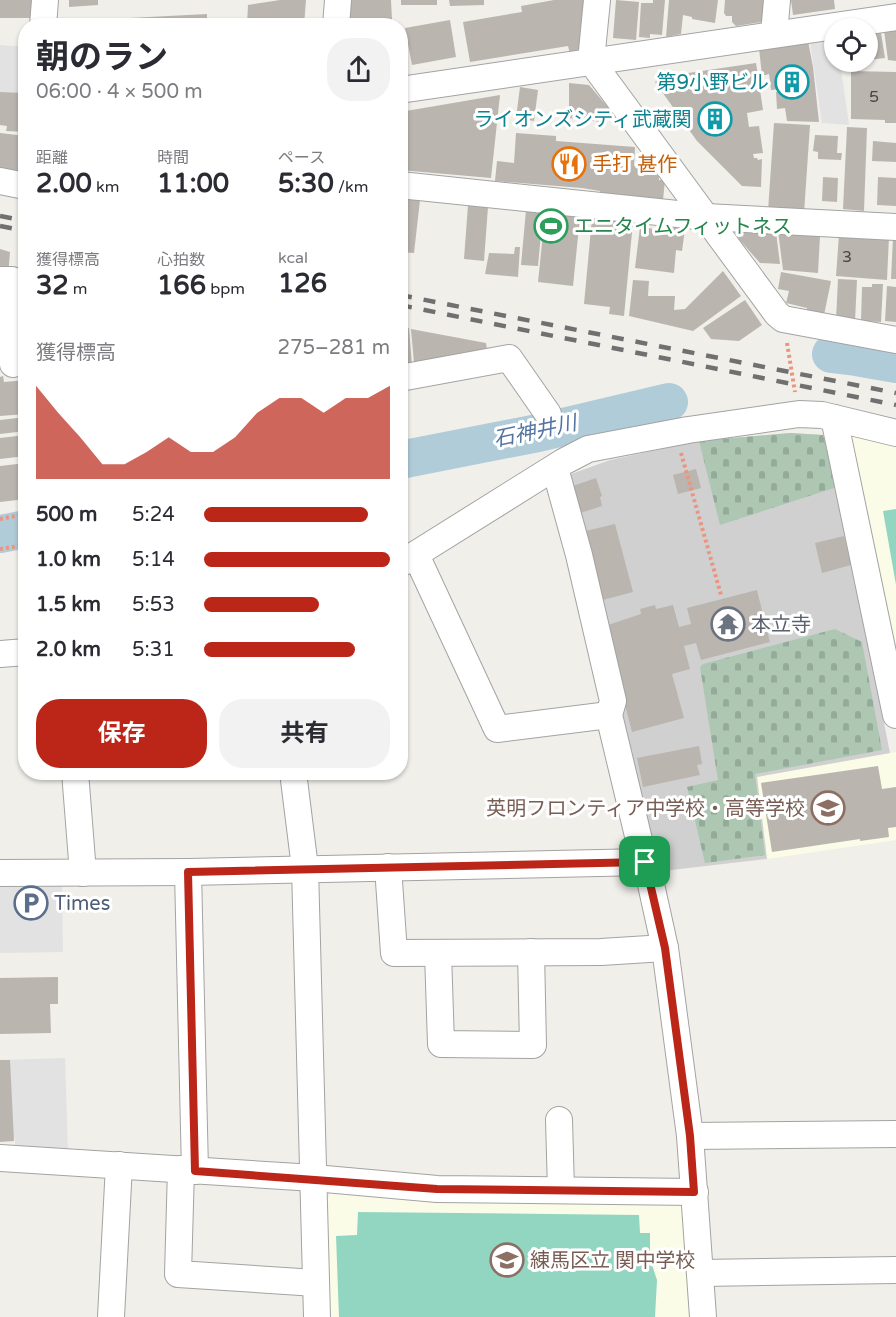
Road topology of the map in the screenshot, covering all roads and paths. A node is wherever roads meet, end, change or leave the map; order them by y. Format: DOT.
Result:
graph roads {
  1 [pos="45,0"];
  2 [pos="338,0"];
  3 [pos="597,0"];
  4 [pos="777,0"];
  5 [pos="896,17"];
  6 [pos="44,18"];
  7 [pos="337,18"];
  8 [pos="774,34"];
  9 [pos="591,61"];
  10 [pos="408,89"];
  11 [pos="0,182"];
  12 [pos="18,185"];
  13 [pos="408,186"];
  14 [pos="706,217"];
  15 [pos="896,227"];
  16 [pos="0,280"];
  17 [pos="780,316"];
  18 [pos="896,340"];
  19 [pos="13,364"];
  20 [pos="408,377"];
  21 [pos="548,414"];
  22 [pos="799,414"];
  23 [pos="834,418"];
  24 [pos="675,432"];
  25 [pos="896,433"];
  26 [pos="555,468"];
  27 [pos="18,516"];
  28 [pos="0,519"];
  29 [pos="18,546"];
  30 [pos="0,549"];
  31 [pos="408,559"];
  32 [pos="721,595"];
  33 [pos="18,653"];
  34 [pos="0,654"];
  35 [pos="896,714"];
  36 [pos="609,715"];
  37 [pos="76,780"];
  38 [pos="294,780"];
  39 [pos="645,862"];
  40 [pos="388,867"];
  41 [pos="305,868"];
  42 [pos="188,872"];
  43 [pos="0,873"];
  44 [pos="83,873"];
  45 [pos="665,948"];
  46 [pos="531,952"];
  47 [pos="438,953"];
  48 [pos="559,1120"];
  49 [pos="896,1134"];
  50 [pos="690,1136"];
  51 [pos="0,1158"];
  52 [pos="119,1165"];
  53 [pos="188,1170"];
  54 [pos="314,1178"];
  55 [pos="561,1190"];
  56 [pos="694,1192"];
  57 [pos="896,1270"];
  58 [pos="700,1273"];
  59 [pos="316,1283"];
  60 [pos="111,1317"];
  61 [pos="316,1317"];
  62 [pos="703,1317"];
  1 -- 6 [label="street"];
  2 -- 7 [label="street"];
  3 -- 9 [label="street"];
  4 -- 8 [label="street"];
  5 -- 8 [label="street"];
  8 -- 9 [label="street"];
  9 -- 10 [label="street"];
  9 -- 14 [label="street"];
  11 -- 12 [label="street"];
  13 -- 14 [label="street"];
  14 -- 15 [label="street"];
  14 -- 17 [label="street"];
  16 -- 19 [label="street"];
  17 -- 18 [label="street"];
  17 -- 22 [label="path"];
  20 -- 21 [label="street"];
  22 -- 23 [label="street"];
  22 -- 24 [label="street"];
  23 -- 25 [label="street"];
  23 -- 35 [label="street"];
  24 -- 26 [label="street"];
  24 -- 32 [label="path"];
  26 -- 31 [label="street"];
  26 -- 36 [label="street"];
  27 -- 28 [label="path"];
  29 -- 30 [label="path"];
  31 -- 36 [label="street"];
  33 -- 34 [label="street"];
  36 -- 39 [label="street"];
  37 -- 44 [label="street"];
  38 -- 41 [label="street"];
  39 -- 40 [label="street"];
  39 -- 45 [label="street"];
  40 -- 41 [label="street"];
  40 -- 47 [label="street"];
  41 -- 42 [label="street"];
  41 -- 54 [label="street"];
  42 -- 44 [label="street"];
  42 -- 53 [label="street"];
  43 -- 44 [label="street"];
  45 -- 46 [label="street"];
  45 -- 50 [label="street"];
  46 -- 47 [label="street"];
  46 -- 47 [label="street"];
  48 -- 55 [label="street"];
  49 -- 50 [label="street"];
  50 -- 56 [label="street"];
  51 -- 52 [label="street"];
  52 -- 53 [label="street"];
  52 -- 60 [label="street"];
  53 -- 54 [label="street"];
  53 -- 59 [label="street"];
  54 -- 55 [label="street"];
  54 -- 59 [label="street"];
  55 -- 56 [label="street"];
  56 -- 58 [label="street"];
  57 -- 58 [label="street"];
  58 -- 62 [label="street"];
  59 -- 61 [label="street"];
}
